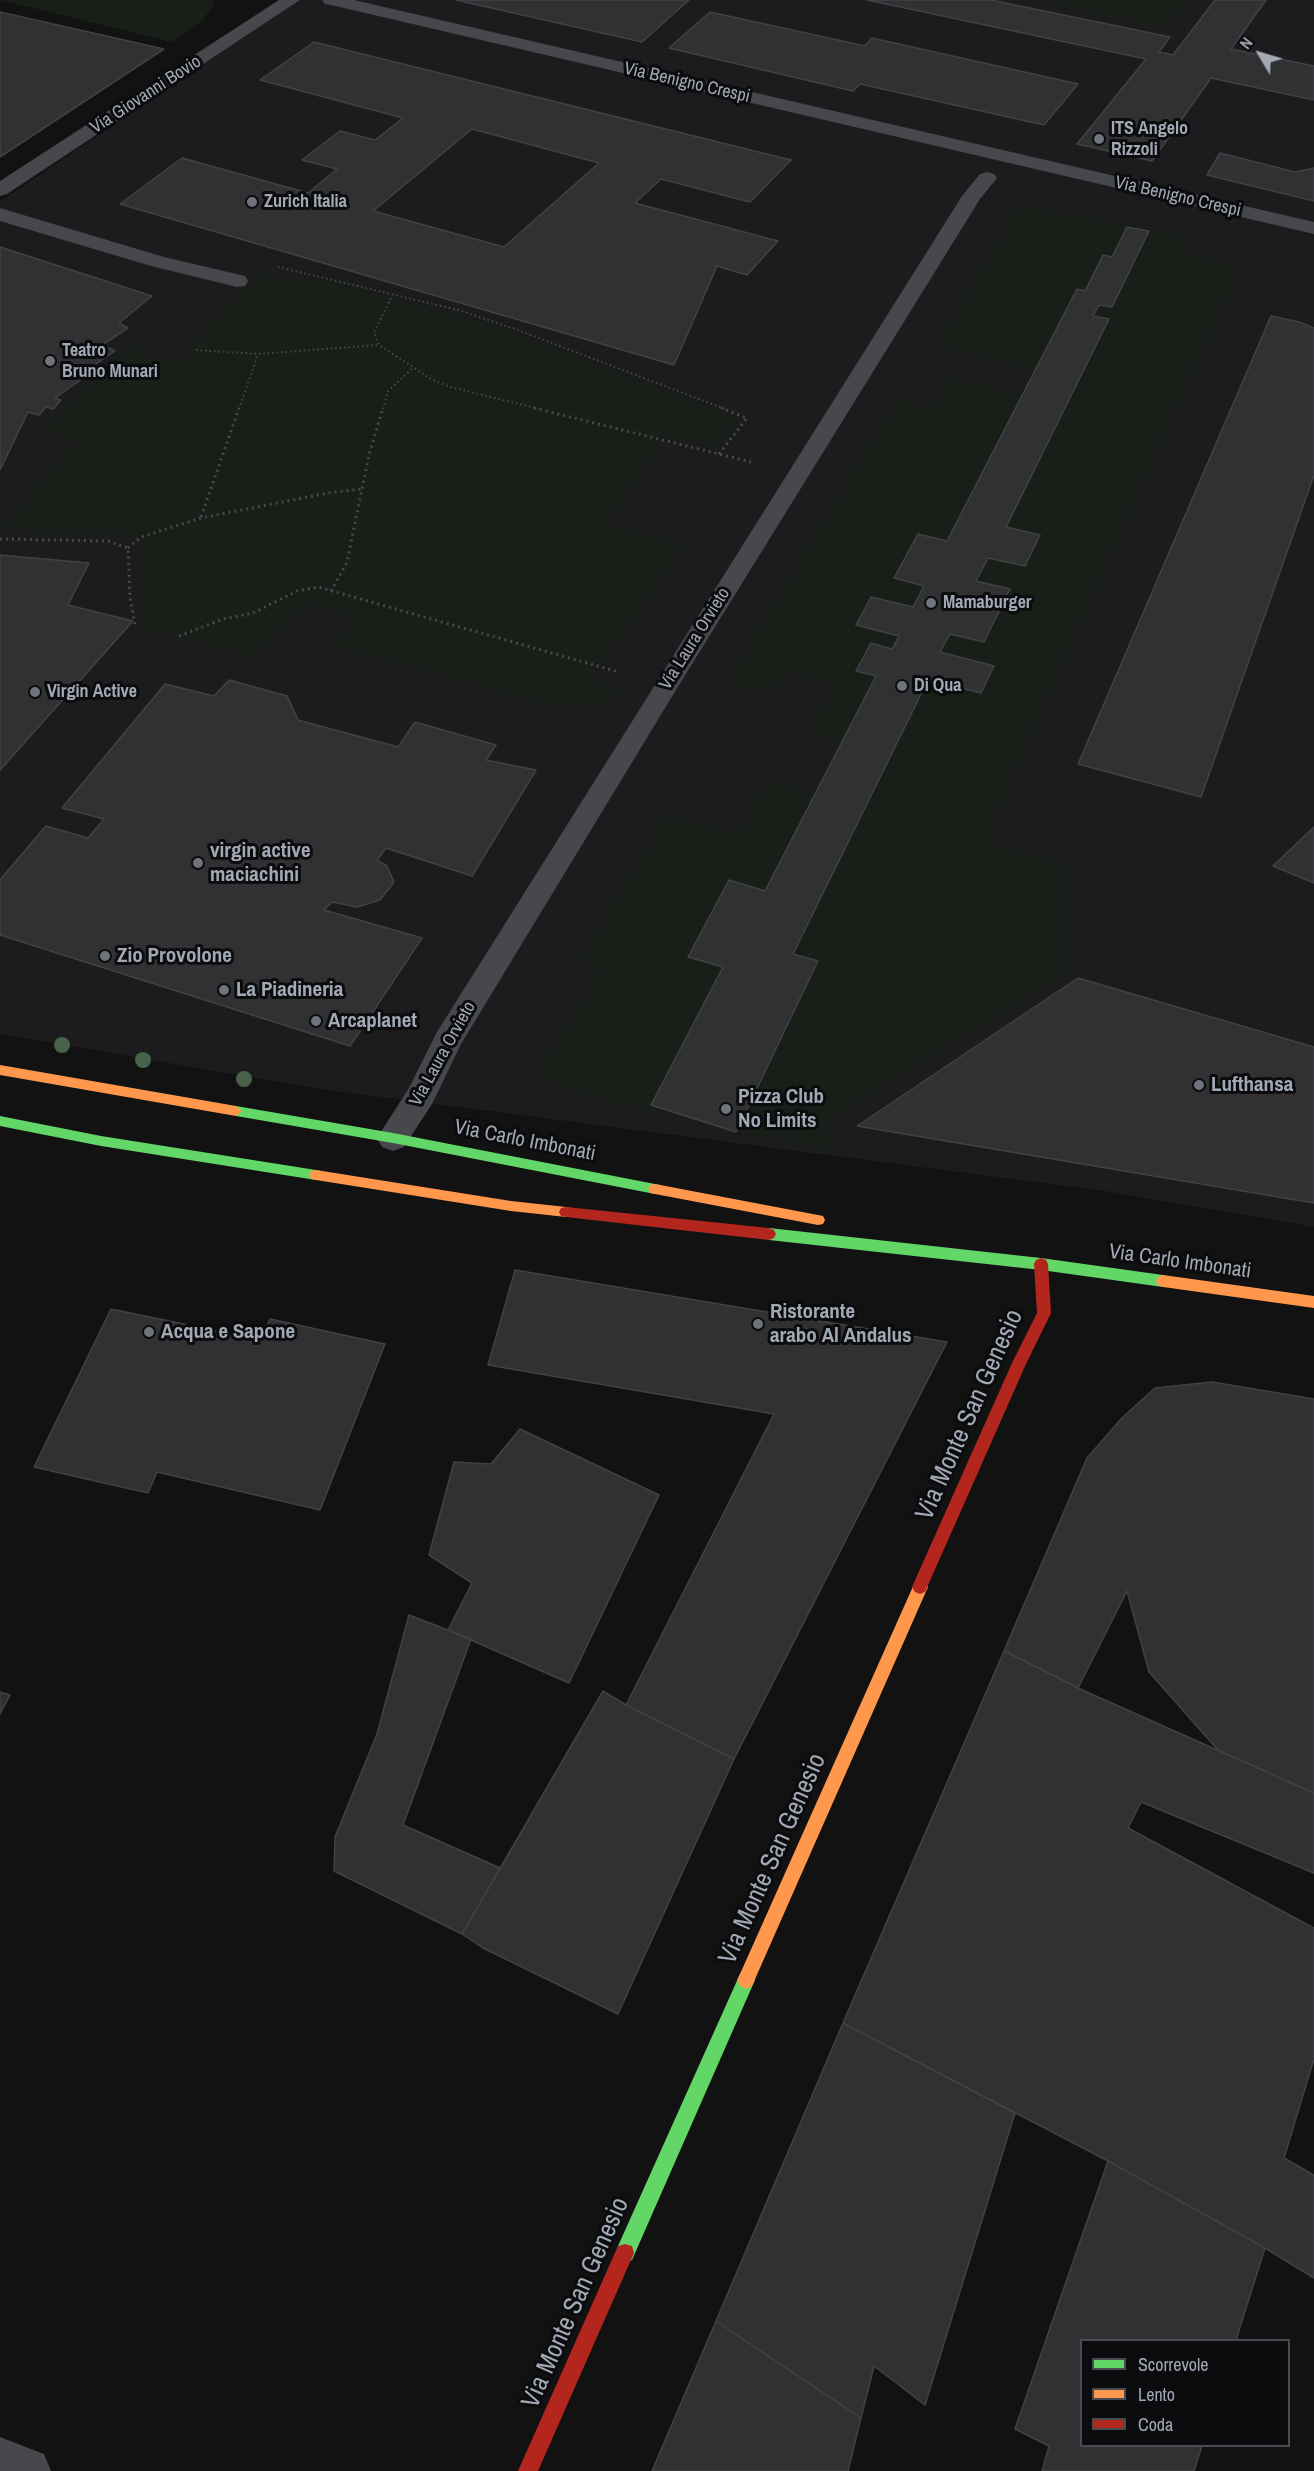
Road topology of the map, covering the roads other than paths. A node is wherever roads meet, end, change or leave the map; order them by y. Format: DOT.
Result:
graph roads {
  1 [pos="291,0"];
  2 [pos="332,0"];
  3 [pos="965,148"];
  4 [pos="1042,166"];
  5 [pos="987,178"];
  6 [pos="0,190"];
  7 [pos="0,214"];
  8 [pos="1314,228"];
  9 [pos="237,281"];
  10 [pos="0,1070"];
  11 [pos="0,1121"];
  12 [pos="390,1142"];
  13 [pos="363,1167"];
  14 [pos="334,1178"];
  15 [pos="831,1222"];
  16 [pos="877,1232"];
  17 [pos="1041,1264"];
  18 [pos="1314,1302"];
  19 [pos="0,2462"];
  20 [pos="27,2471"];
  21 [pos="528,2471"];
  1 -- 6 [label="street, Via Giovanni Bovio"];
  2 -- 3 [label="street, Via Benigno Crespi"];
  3 -- 4 [label="street, Via Benigno Crespi"];
  3 -- 5 [label="street"];
  4 -- 5 [label="street, Via Benigno Crespi"];
  4 -- 8 [label="street, Via Benigno Crespi"];
  5 -- 12 [label="street, Via Laura Orvieto"];
  7 -- 9 [label="street"];
  10 -- 12 [label="main road, Via Carlo Imbonati"];
  11 -- 14 [label="main road, Via Carlo Imbonati"];
  12 -- 15 [label="main road, Via Carlo Imbonati"];
  13 -- 14 [label="main road"];
  14 -- 17 [label="main road, Via Carlo Imbonati"];
  16 -- 17 [label="main road, Via Carlo Imbonati"];
  17 -- 18 [label="main road, Via Carlo Imbonati"];
  17 -- 21 [label="main road, Via Monte San Genesio"];
  19 -- 20 [label="street"];
}
